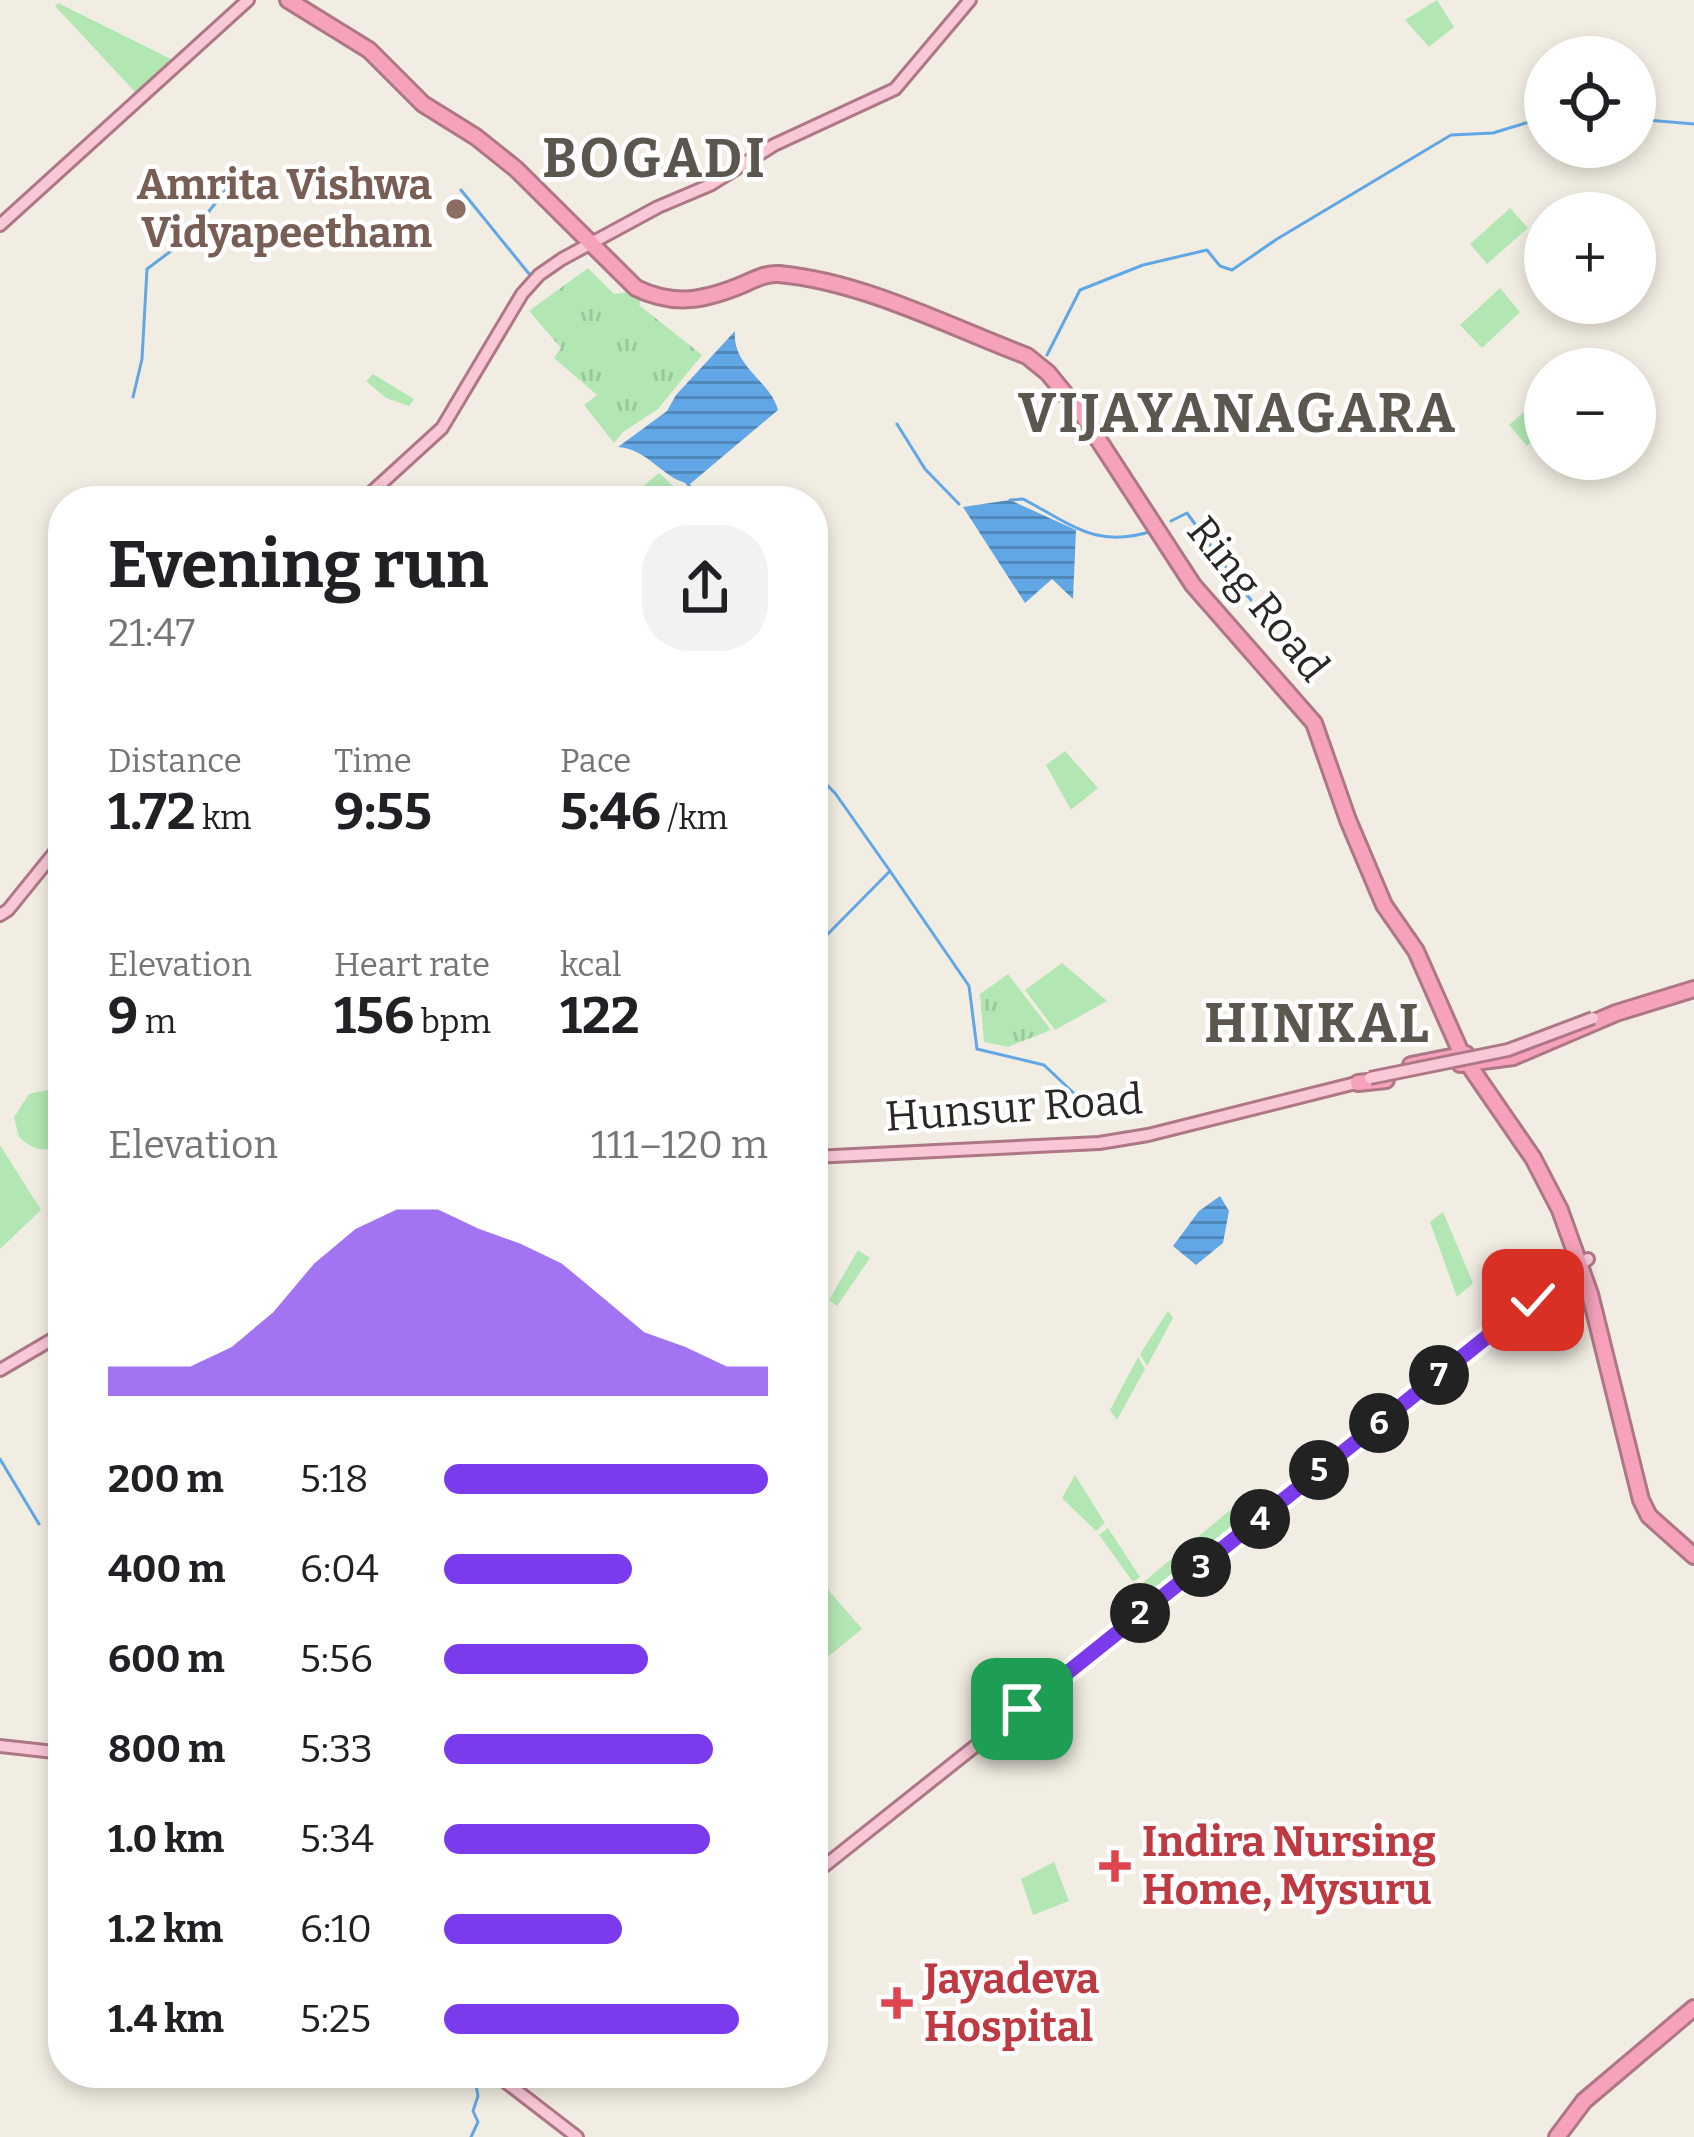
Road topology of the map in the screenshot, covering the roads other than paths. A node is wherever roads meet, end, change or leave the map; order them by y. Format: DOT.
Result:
graph roads {
  1 [pos="246,0"];
  2 [pos="288,0"];
  3 [pos="298,0"];
  4 [pos="968,0"];
  5 [pos="563,207"];
  6 [pos="0,225"];
  7 [pos="594,241"];
  8 [pos="377,486"];
  9 [pos="48,864"];
  10 [pos="0,917"];
  11 [pos="1694,987"];
  12 [pos="1614,1012"];
  13 [pos="1469,1056"];
  14 [pos="1364,1081"];
  15 [pos="828,1154"];
  16 [pos="1583,1261"];
  17 [pos="48,1340"];
  18 [pos="0,1368"];
  19 [pos="1694,1552"];
  20 [pos="1090,1656"];
  21 [pos="0,1746"];
  22 [pos="48,1751"];
  23 [pos="828,1865"];
  24 [pos="828,1865"];
  25 [pos="1694,2012"];
  26 [pos="517,2088"];
  27 [pos="580,2137"];
  28 [pos="1561,2137"];
  1 -- 6 [label="main road"];
  2 -- 5 [label="highway, Ring Road"];
  3 -- 5 [label="highway, Ring Road"];
  4 -- 7 [label="main road"];
  5 -- 7 [label="highway, Ring Road"];
  7 -- 8 [label="main road"];
  7 -- 13 [label="highway, Ring Road"];
  9 -- 10 [label="main road"];
  11 -- 12 [label="highway"];
  12 -- 13 [label="highway"];
  12 -- 14 [label="main road, bridge"];
  13 -- 14 [label="highway"];
  13 -- 16 [label="highway, Ring Road"];
  14 -- 15 [label="main road"];
  16 -- 19 [label="highway, Ring Road"];
  16 -- 20 [label="main road"];
  17 -- 18 [label="main road"];
  20 -- 23 [label="main road"];
  20 -- 24 [label="main road"];
  21 -- 22 [label="main road"];
  25 -- 28 [label="highway"];
  26 -- 27 [label="main road"];
}
